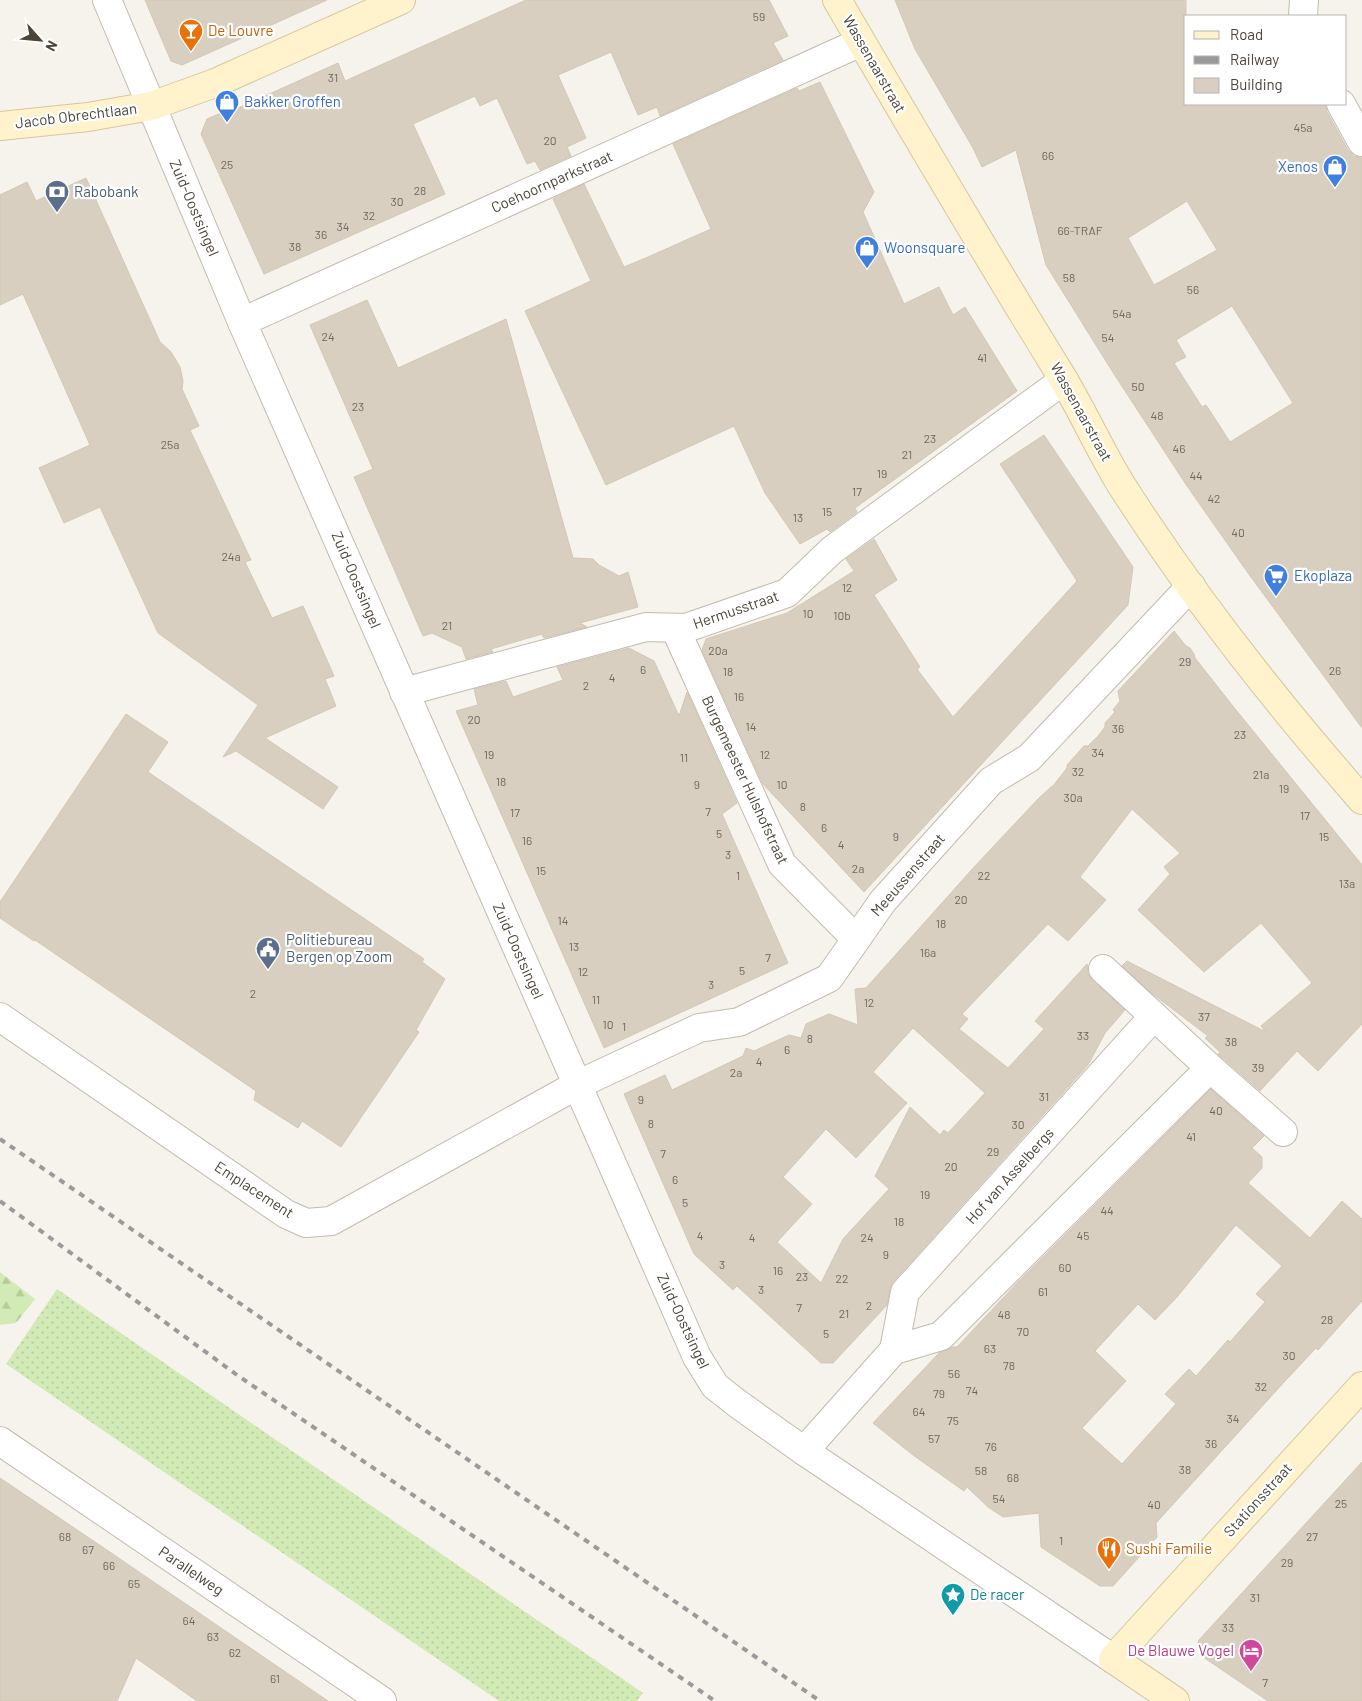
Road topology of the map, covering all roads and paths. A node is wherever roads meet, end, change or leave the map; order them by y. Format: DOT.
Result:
graph roads {
  1 [pos="107,0"];
  2 [pos="400,0"];
  3 [pos="836,0"];
  4 [pos="1304,0"];
  5 [pos="1303,15"];
  6 [pos="861,42"];
  7 [pos="1342,105"];
  8 [pos="151,106"];
  9 [pos="0,126"];
  10 [pos="1362,142"];
  11 [pos="242,322"];
  12 [pos="1064,380"];
  13 [pos="1191,586"];
  14 [pos="675,628"];
  15 [pos="404,692"];
  16 [pos="1362,800"];
  17 [pos="856,939"];
  18 [pos="1103,969"];
  19 [pos="1154,1016"];
  20 [pos="0,1017"];
  21 [pos="1210,1068"];
  22 [pos="577,1085"];
  23 [pos="1283,1132"];
  24 [pos="894,1350"];
  25 [pos="1362,1386"];
  26 [pos="0,1441"];
  27 [pos="804,1451"];
  28 [pos="1113,1659"];
  29 [pos="382,1701"];
  30 [pos="1175,1701"];
  1 -- 8 [label="street, Zuid-Oostsingel"];
  2 -- 8 [label="street, Jacob Obrechtlaan"];
  3 -- 6 [label="street, Wassenaarstraat"];
  4 -- 5 [label="street"];
  6 -- 11 [label="street, Coehoornparkstraat"];
  6 -- 12 [label="street, Wassenaarstraat"];
  7 -- 10 [label="street"];
  8 -- 9 [label="street, Jacob Obrechtlaan"];
  8 -- 11 [label="street, Zuid-Oostsingel"];
  11 -- 15 [label="street, Zuid-Oostsingel"];
  12 -- 13 [label="street, Wassenaarstraat"];
  12 -- 14 [label="street, Hermusstraat"];
  13 -- 16 [label="street, Wassenaarstraat"];
  13 -- 17 [label="street, Meeussenstraat"];
  14 -- 15 [label="street, Hermusstraat"];
  14 -- 17 [label="street, Burgemeester Hulshofstraat"];
  15 -- 22 [label="street, Zuid-Oostsingel"];
  17 -- 22 [label="street, Meeussenstraat"];
  18 -- 19 [label="street"];
  19 -- 21 [label="street"];
  19 -- 24 [label="street, Hof van Asselbergs"];
  20 -- 22 [label="street, Emplacement"];
  21 -- 23 [label="street"];
  21 -- 24 [label="street"];
  22 -- 27 [label="street, Zuid-Oostsingel"];
  24 -- 27 [label="street"];
  25 -- 28 [label="street, Stationsstraat"];
  26 -- 29 [label="street, Parallelweg"];
  27 -- 28 [label="street, Zuid-Oostsingel"];
  28 -- 30 [label="street, Zuid-Oostsingel"];
}
